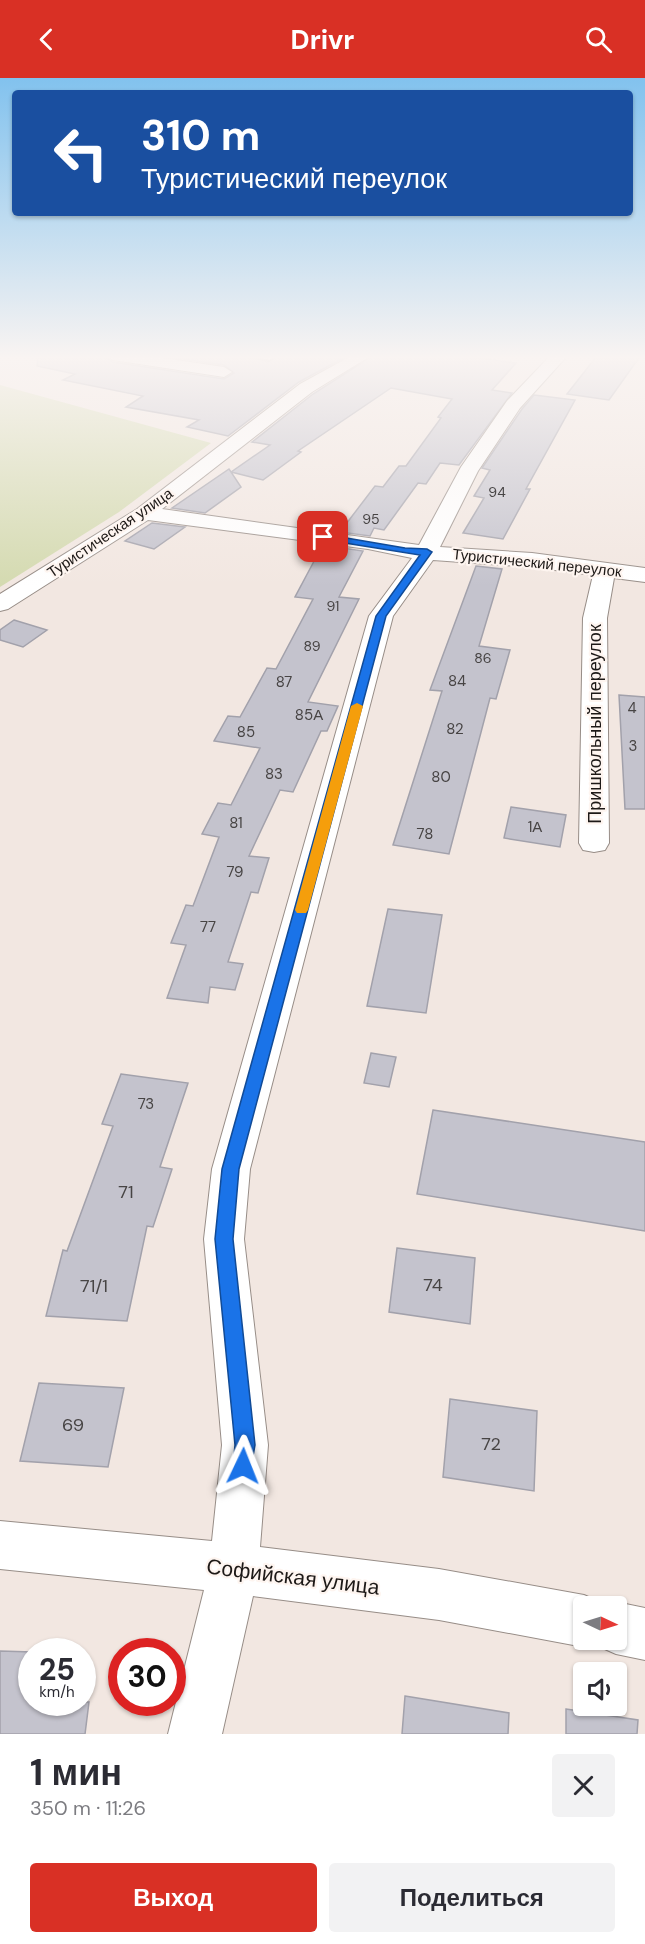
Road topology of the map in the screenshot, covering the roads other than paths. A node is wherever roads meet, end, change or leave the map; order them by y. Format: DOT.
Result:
graph roads {
  1 [pos="249,432"];
  2 [pos="494,432"];
  3 [pos="144,513"];
  4 [pos="427,552"];
  5 [pos="605,569"];
  6 [pos="645,575"];
  7 [pos="0,604"];
  8 [pos="594,843"];
  9 [pos="0,1545"];
  10 [pos="234,1569"];
  11 [pos="573,1619"];
  12 [pos="627,1630"];
  13 [pos="645,1634"];
  14 [pos="195,1734"];
  1 -- 3 [label="street, Туристическая улица"];
  2 -- 4 [label="street"];
  3 -- 4 [label="street, Туристический переулок"];
  3 -- 7 [label="street, Туристическая улица"];
  4 -- 5 [label="street, Туристический переулок"];
  4 -- 10 [label="street"];
  5 -- 6 [label="street, Туристический переулок"];
  5 -- 8 [label="street, Пришкольный переулок"];
  9 -- 10 [label="street, Софийская улица"];
  10 -- 11 [label="street, Софийская улица"];
  10 -- 14 [label="street"];
  12 -- 13 [label="street"];
}
